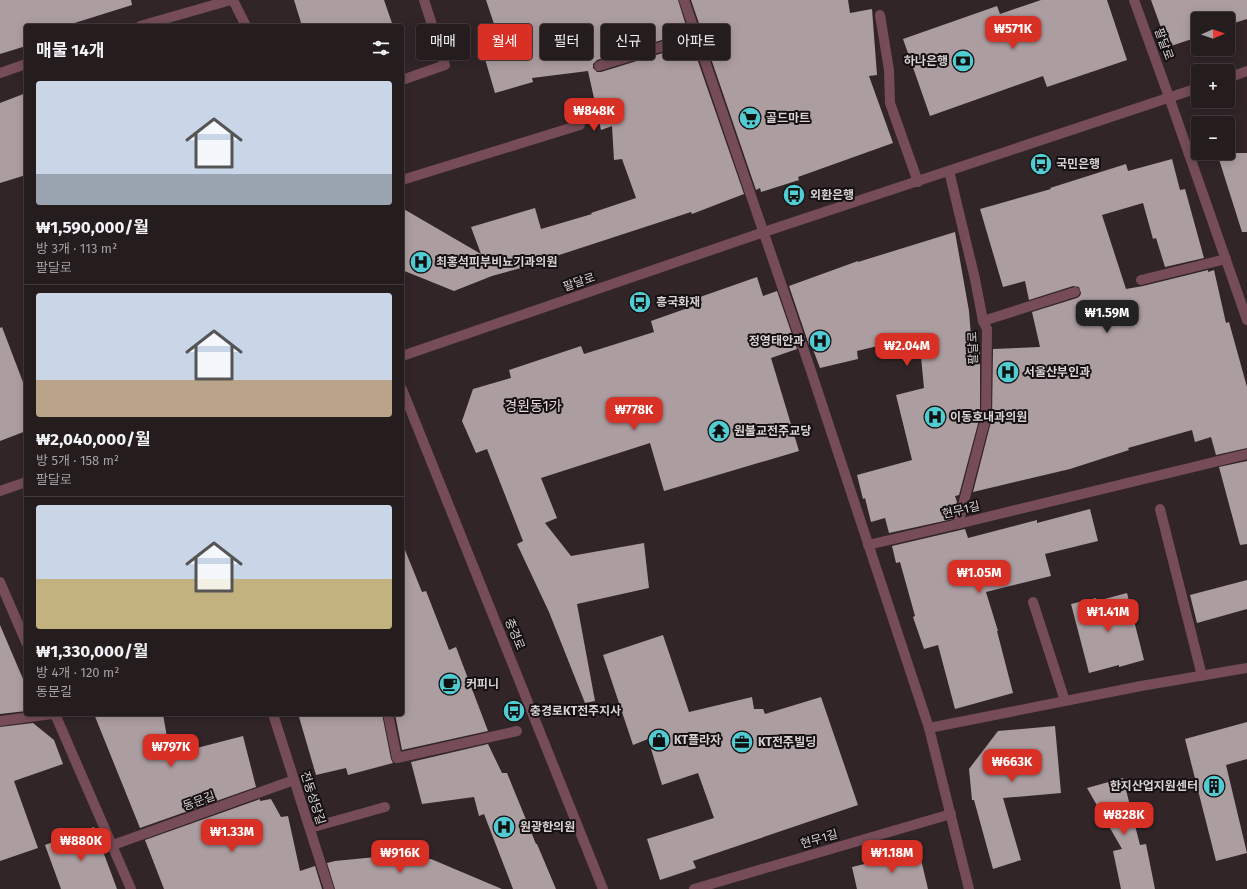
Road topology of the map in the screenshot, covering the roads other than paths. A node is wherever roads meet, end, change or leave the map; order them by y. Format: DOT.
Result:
graph roads {
  1 [pos="232,0"];
  2 [pos="424,0"];
  3 [pos="684,0"];
  4 [pos="1134,0"];
  5 [pos="880,15"];
  6 [pos="147,24"];
  7 [pos="245,24"];
  8 [pos="692,24"];
  9 [pos="663,46"];
  10 [pos="704,60"];
  11 [pos="24,65"];
  12 [pos="599,66"];
  13 [pos="1247,71"];
  14 [pos="0,73"];
  15 [pos="1235,75"];
  16 [pos="404,79"];
  17 [pos="1191,90"];
  18 [pos="1169,97"];
  19 [pos="580,125"];
  20 [pos="949,171"];
  21 [pos="404,179"];
  22 [pos="918,182"];
  23 [pos="764,232"];
  24 [pos="1226,259"];
  25 [pos="1141,280"];
  26 [pos="1075,292"];
  27 [pos="983,320"];
  28 [pos="1247,320"];
  29 [pos="404,355"];
  30 [pos="404,394"];
  31 [pos="1247,454"];
  32 [pos="24,483"];
  33 [pos="0,491"];
  34 [pos="1160,509"];
  35 [pos="958,524"];
  36 [pos="868,545"];
  37 [pos="0,582"];
  38 [pos="1033,602"];
  39 [pos="24,637"];
  40 [pos="1247,668"];
  41 [pos="1202,676"];
  42 [pos="1065,701"];
  43 [pos="37,716"];
  44 [pos="57,716"];
  45 [pos="274,716"];
  46 [pos="388,716"];
  47 [pos="0,721"];
  48 [pos="929,728"];
  49 [pos="517,731"];
  50 [pos="294,780"];
  51 [pos="386,807"];
  52 [pos="951,814"];
  53 [pos="310,828"];
  54 [pos="113,845"];
  55 [pos="131,889"];
  56 [pos="329,889"];
  57 [pos="603,889"];
  58 [pos="696,889"];
  59 [pos="969,889"];
  1 -- 6 [label="street"];
  1 -- 7 [label="street"];
  2 -- 16 [label="street"];
  3 -- 8 [label="street"];
  4 -- 18 [label="street, 팔달로"];
  5 -- 22 [label="street"];
  9 -- 12 [label="street"];
  10 -- 23 [label="street"];
  11 -- 14 [label="street"];
  13 -- 15 [label="street"];
  17 -- 18 [label="street, 팔달로"];
  18 -- 20 [label="street, 팔달로"];
  18 -- 24 [label="street, 팔달로"];
  19 -- 21 [label="street"];
  20 -- 22 [label="street, 팔달로"];
  20 -- 27 [label="street, 팔달로"];
  22 -- 23 [label="street, 팔달로"];
  23 -- 29 [label="street, 팔달로"];
  23 -- 36 [label="street"];
  24 -- 25 [label="street"];
  24 -- 28 [label="street, 팔달로"];
  26 -- 27 [label="street"];
  27 -- 35 [label="street, 팔달로"];
  30 -- 57 [label="street, 충경로"];
  31 -- 35 [label="street, 현무1길"];
  32 -- 33 [label="street"];
  34 -- 41 [label="street"];
  35 -- 36 [label="street, 현무1길"];
  36 -- 48 [label="street"];
  37 -- 39 [label="street"];
  38 -- 42 [label="street"];
  40 -- 41 [label="street"];
  41 -- 42 [label="street"];
  42 -- 48 [label="street"];
  43 -- 47 [label="street"];
  44 -- 54 [label="street"];
  45 -- 50 [label="street, 전동성당길"];
  46 -- 49 [label="street"];
  48 -- 52 [label="street"];
  50 -- 53 [label="street, 전동성당길"];
  50 -- 54 [label="street, 동문길"];
  51 -- 53 [label="street"];
  52 -- 58 [label="street, 현무1길"];
  52 -- 59 [label="street"];
  53 -- 56 [label="street, 전동성당길"];
  54 -- 55 [label="street"];
}
